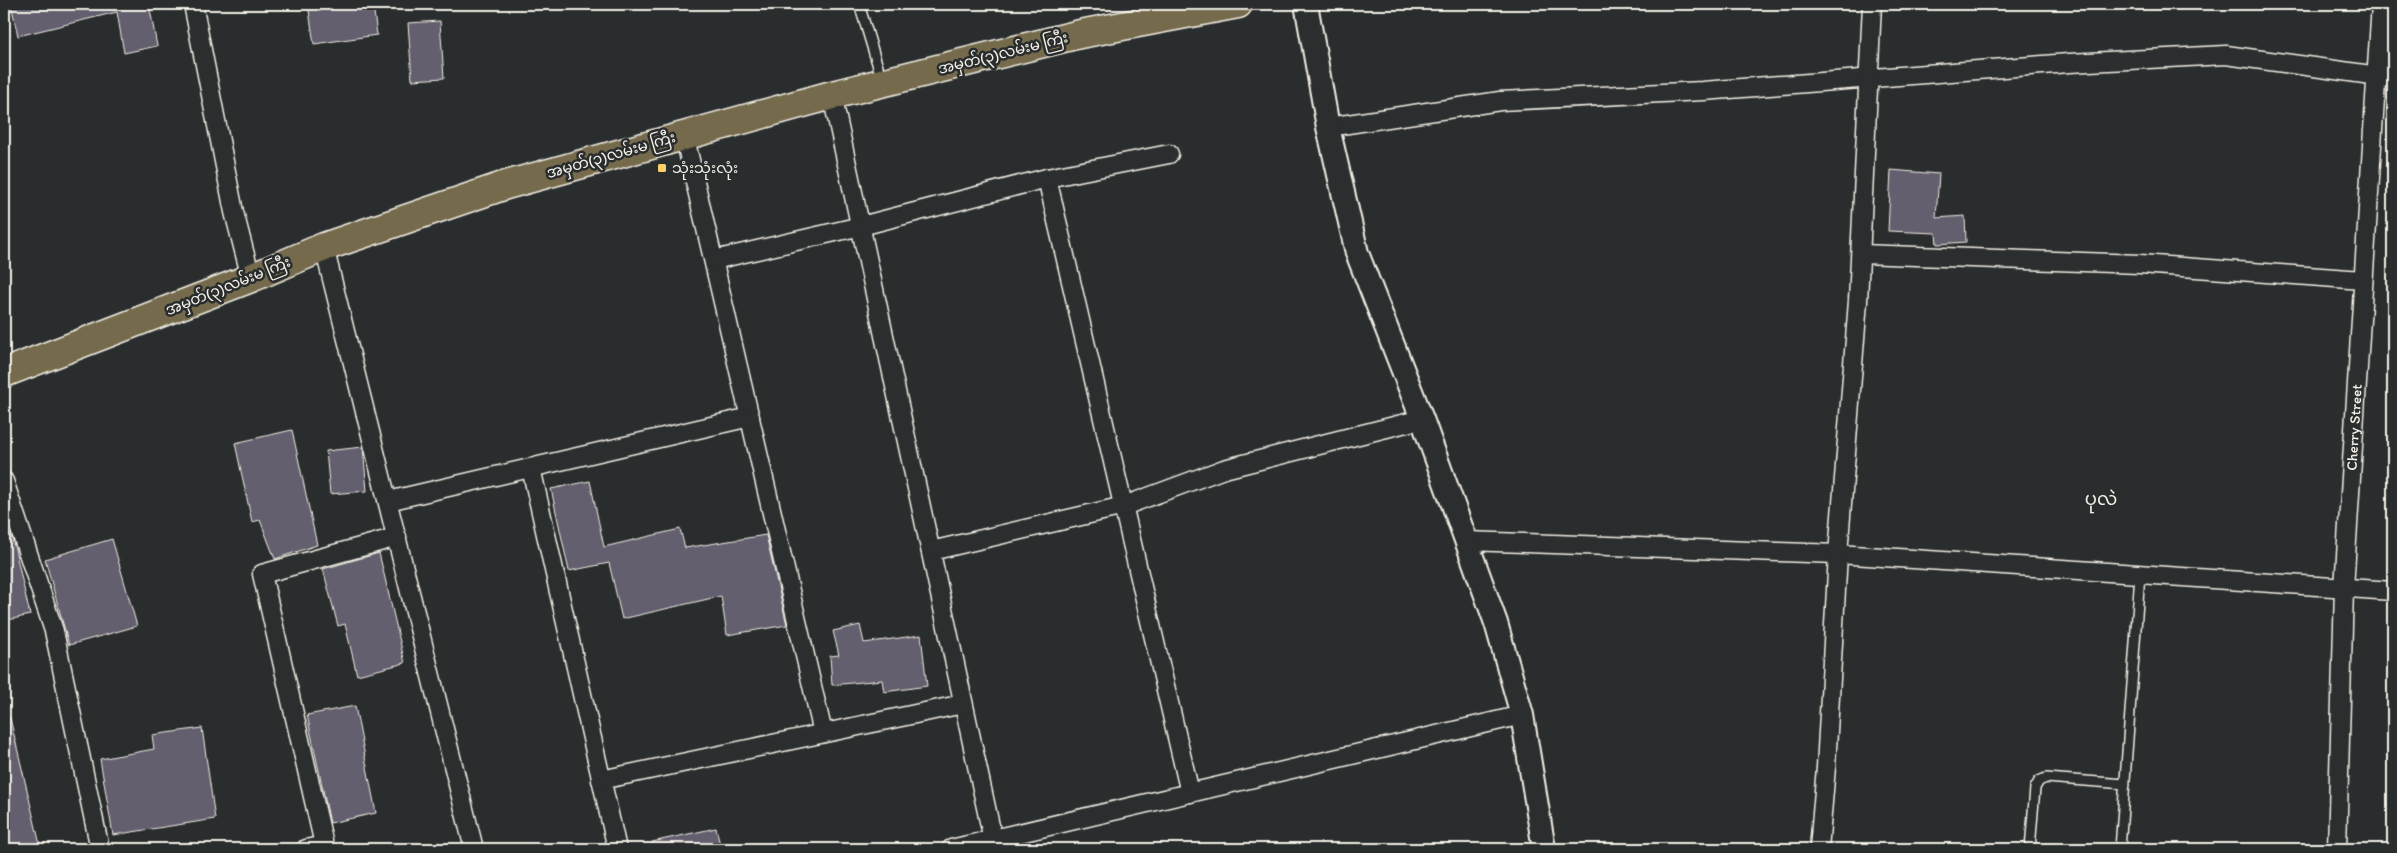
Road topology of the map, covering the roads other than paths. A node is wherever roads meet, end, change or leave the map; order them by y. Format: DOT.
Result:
graph roads {
  1 [pos="193,4"];
  2 [pos="860,4"];
  3 [pos="1238,4"];
  4 [pos="1306,4"];
  5 [pos="1872,4"];
  6 [pos="2381,4"];
  7 [pos="1869,77"];
  8 [pos="2385,77"];
  9 [pos="882,82"];
  10 [pos="832,95"];
  11 [pos="1328,127"];
  12 [pos="684,134"];
  13 [pos="1169,154"];
  14 [pos="1047,178"];
  15 [pos="861,226"];
  16 [pos="324,247"];
  17 [pos="1861,254"];
  18 [pos="714,260"];
  19 [pos="251,278"];
  20 [pos="2363,280"];
  21 [pos="4,373"];
  22 [pos="750,417"];
  23 [pos="1422,419"];
  24 [pos="531,468"];
  25 [pos="4,481"];
  26 [pos="388,501"];
  27 [pos="1124,506"];
  28 [pos="397,538"];
  29 [pos="1466,541"];
  30 [pos="931,552"];
  31 [pos="1838,554"];
  32 [pos="2140,574"];
  33 [pos="2344,588"];
  34 [pos="2393,591"];
  35 [pos="964,704"];
  36 [pos="1522,715"];
  37 [pos="823,732"];
  38 [pos="601,780"];
  39 [pos="2125,784"];
  40 [pos="1190,794"];
  41 [pos="994,844"];
  42 [pos="324,847"];
  43 [pos="100,849"];
  44 [pos="306,849"];
  45 [pos="474,849"];
  46 [pos="616,849"];
  47 [pos="951,849"];
  48 [pos="1544,849"];
  49 [pos="1819,849"];
  50 [pos="2030,849"];
  51 [pos="2120,849"];
  52 [pos="2337,849"];
  1 -- 19 [label="street"];
  2 -- 9 [label="lane"];
  3 -- 9 [label="main road, အမှတ်(၃)လမ်းမ ကြီး"];
  4 -- 11 [label="street"];
  5 -- 7 [label="street"];
  6 -- 8 [label="street, Cherry Street"];
  7 -- 8 [label="street"];
  7 -- 11 [label="street"];
  7 -- 17 [label="street"];
  8 -- 20 [label="street, Cherry Street"];
  9 -- 10 [label="main road, အမှတ်(၃)လမ်းမ ကြီး"];
  10 -- 12 [label="main road, အမှတ်(၃)လမ်းမ ကြီး"];
  10 -- 15 [label="street"];
  11 -- 23 [label="street"];
  12 -- 16 [label="main road, အမှတ်(၃)လမ်းမ ကြီး"];
  12 -- 18 [label="street"];
  13 -- 14 [label="street"];
  14 -- 15 [label="street"];
  14 -- 27 [label="street"];
  15 -- 18 [label="street"];
  15 -- 30 [label="street"];
  16 -- 19 [label="main road, အမှတ်(၃)လမ်းမ ကြီး"];
  16 -- 26 [label="street"];
  17 -- 20 [label="street"];
  17 -- 31 [label="street"];
  18 -- 22 [label="street"];
  19 -- 21 [label="main road, အမှတ်(၃)လမ်းမ ကြီး"];
  20 -- 33 [label="street, Cherry Street"];
  22 -- 24 [label="street"];
  22 -- 37 [label="street"];
  23 -- 27 [label="street"];
  23 -- 29 [label="street"];
  24 -- 26 [label="street"];
  24 -- 38 [label="street"];
  25 -- 43 [label="street"];
  26 -- 28 [label="street"];
  27 -- 30 [label="street"];
  27 -- 40 [label="street"];
  28 -- 42 [label="street"];
  28 -- 45 [label="street"];
  29 -- 31 [label="street"];
  29 -- 36 [label="street"];
  30 -- 35 [label="street"];
  31 -- 32 [label="street"];
  31 -- 49 [label="street"];
  32 -- 33 [label="street"];
  32 -- 39 [label="lane"];
  33 -- 34 [label="street"];
  33 -- 52 [label="street, Cherry Street"];
  35 -- 37 [label="street"];
  35 -- 41 [label="street"];
  36 -- 40 [label="street"];
  36 -- 48 [label="street"];
  37 -- 38 [label="street"];
  38 -- 46 [label="street"];
  39 -- 50 [label="lane"];
  39 -- 51 [label="lane"];
  40 -- 41 [label="street"];
  41 -- 47 [label="street"];
  42 -- 44 [label="street"];
}
